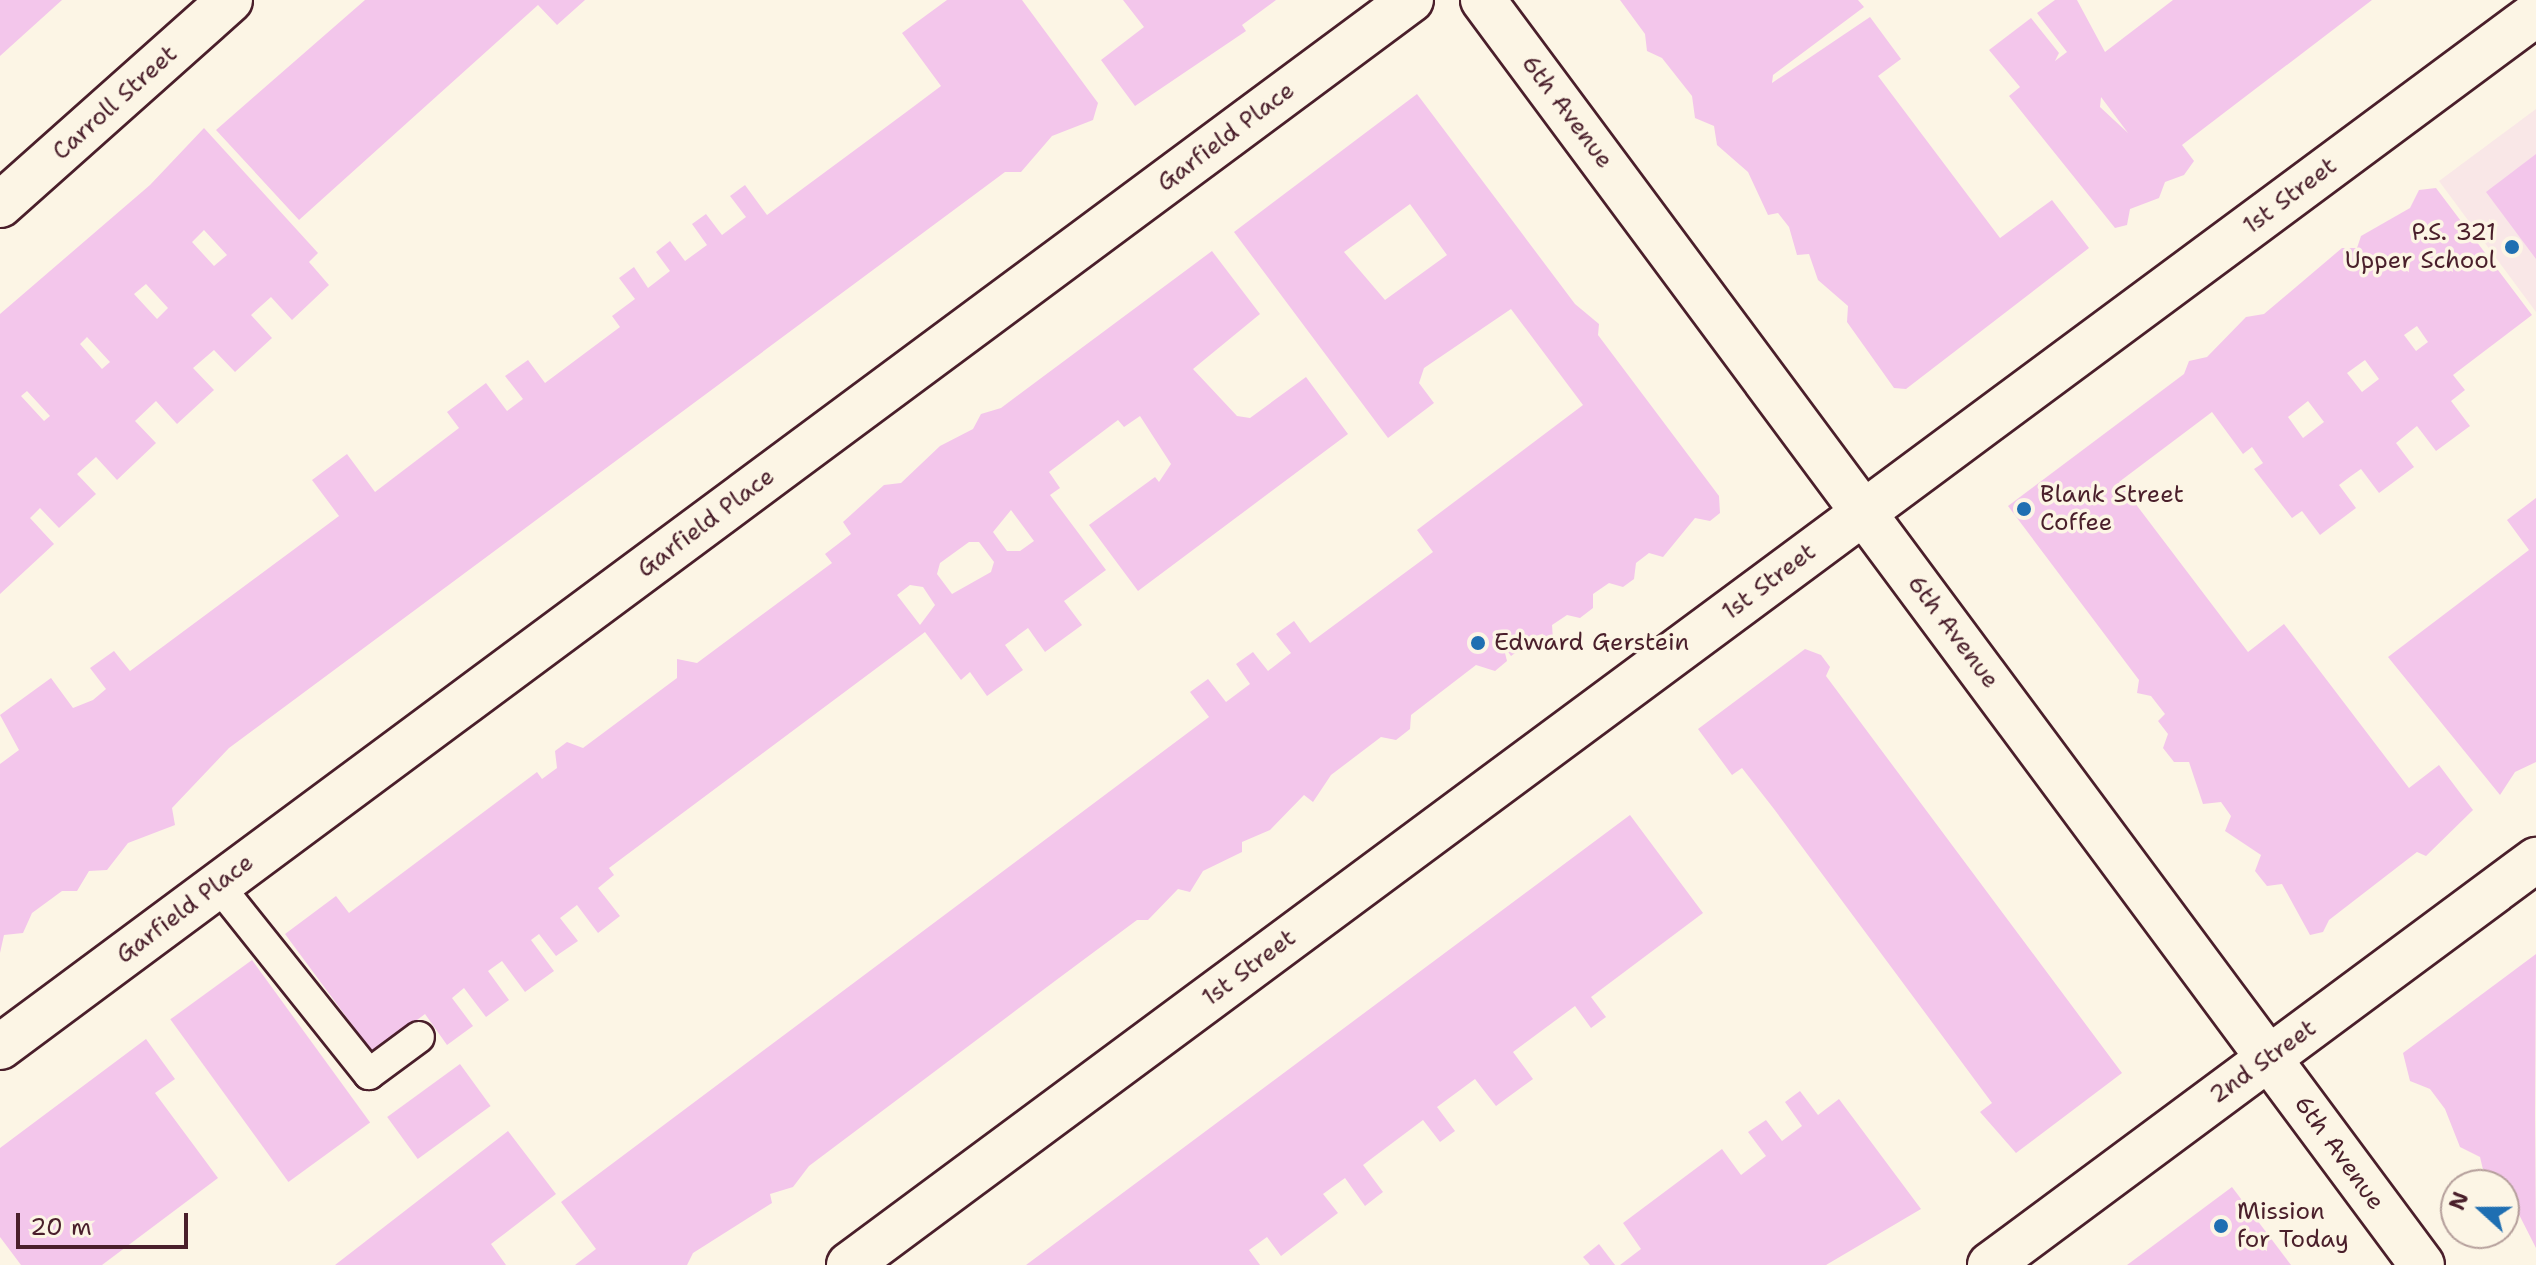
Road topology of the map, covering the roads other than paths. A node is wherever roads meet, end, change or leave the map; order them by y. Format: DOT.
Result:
graph roads {
  1 [pos="230,0"];
  2 [pos="1411,0"];
  3 [pos="1483,0"];
  4 [pos="2536,14"];
  5 [pos="0,205"];
  6 [pos="1863,512"];
  7 [pos="2536,860"];
  8 [pos="218,885"];
  9 [pos="419,1037"];
  10 [pos="0,1047"];
  11 [pos="2269,1058"];
  12 [pos="849,1265"];
  13 [pos="1990,1265"];
  14 [pos="2422,1265"];
  1 -- 5 [label="street, Carroll Street"];
  2 -- 8 [label="street, Garfield Place"];
  3 -- 6 [label="street, 6th Avenue"];
  4 -- 6 [label="street, 1st Street"];
  6 -- 11 [label="street, 6th Avenue"];
  6 -- 12 [label="street, 1st Street"];
  7 -- 11 [label="street, 2nd Street"];
  8 -- 9 [label="lane"];
  8 -- 10 [label="street, Garfield Place"];
  11 -- 13 [label="street, 2nd Street"];
  11 -- 14 [label="street, 6th Avenue"];
}
